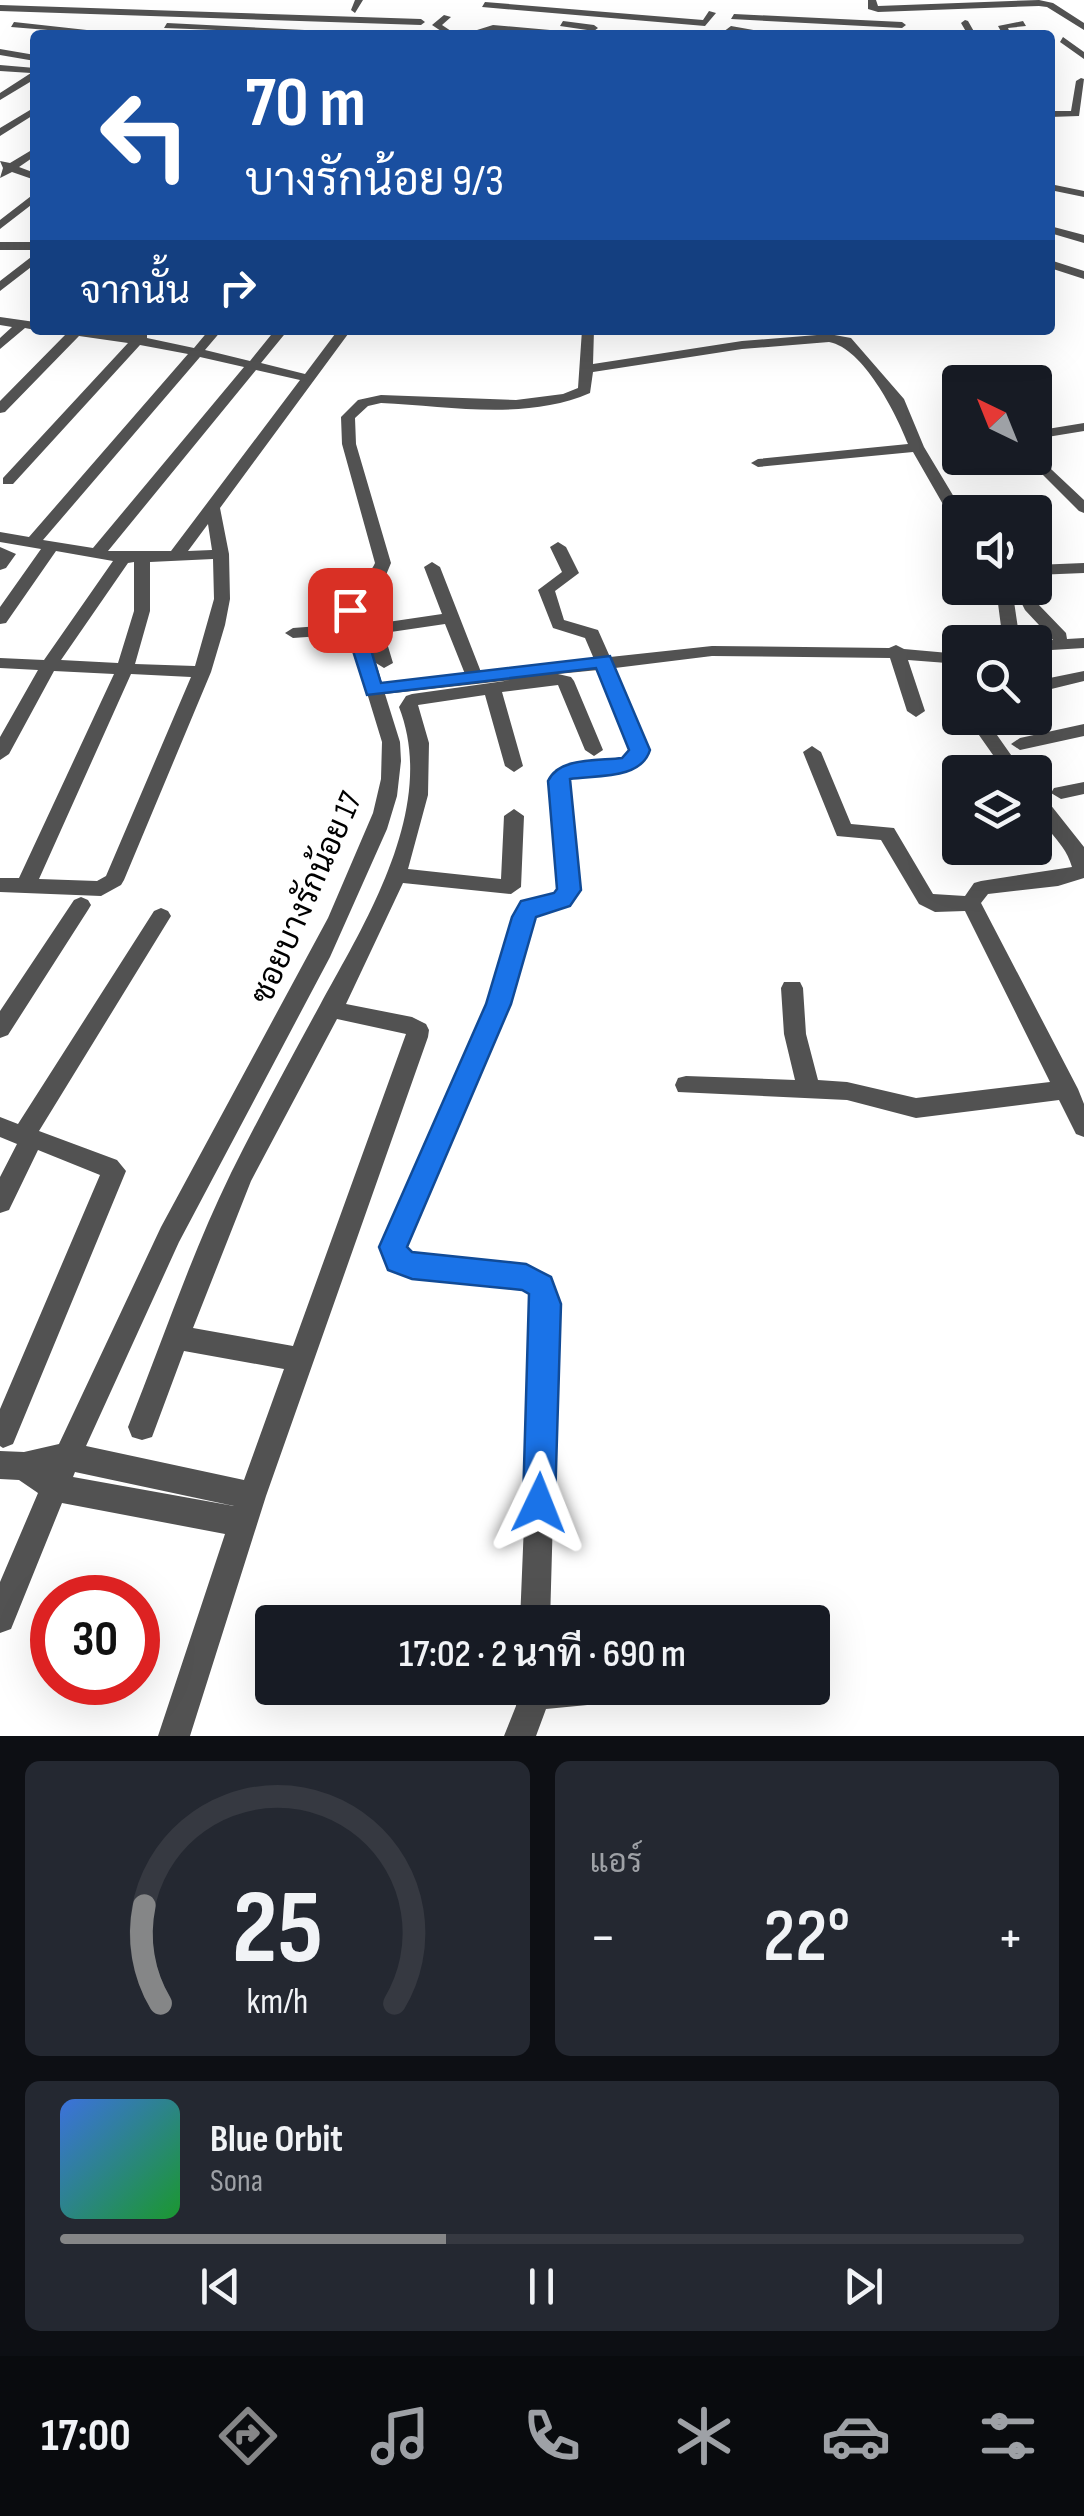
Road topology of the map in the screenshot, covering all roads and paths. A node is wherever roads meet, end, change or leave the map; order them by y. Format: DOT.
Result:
graph roads {
  1 [pos="594,0"];
  2 [pos="872,0"];
  3 [pos="485,5"];
  4 [pos="542,8"];
  5 [pos="0,9"];
  6 [pos="1079,9"];
  7 [pos="945,10"];
  8 [pos="1058,10"];
  9 [pos="579,11"];
  10 [pos="95,14"];
  11 [pos="1004,14"];
  12 [pos="620,15"];
  13 [pos="447,16"];
  14 [pos="263,17"];
  15 [pos="734,17"];
  16 [pos="772,19"];
  17 [pos="393,21"];
  18 [pos="421,22"];
  19 [pos="965,23"];
  20 [pos="14,24"];
  21 [pos="562,24"];
  22 [pos="1023,24"];
  23 [pos="902,25"];
  24 [pos="596,27"];
  25 [pos="1084,27"];
  26 [pos="494,28"];
  27 [pos="62,30"];
  28 [pos="71,30"];
  29 [pos="203,30"];
  30 [pos="256,30"];
  31 [pos="386,30"];
  32 [pos="444,30"];
  33 [pos="486,30"];
  34 [pos="512,30"];
  35 [pos="554,30"];
  36 [pos="638,30"];
  37 [pos="769,30"];
  38 [pos="969,30"];
  39 [pos="1004,30"];
  40 [pos="1084,38"];
  41 [pos="0,52"];
  42 [pos="1084,56"];
  43 [pos="30,57"];
  44 [pos="0,68"];
  45 [pos="30,72"];
  46 [pos="30,76"];
  47 [pos="1080,81"];
  48 [pos="0,97"];
  49 [pos="30,113"];
  50 [pos="1055,114"];
  51 [pos="0,133"];
  52 [pos="30,154"];
  53 [pos="3,169"];
  54 [pos="30,176"];
  55 [pos="1055,188"];
  56 [pos="1084,194"];
  57 [pos="30,200"];
  58 [pos="0,226"];
  59 [pos="1055,230"];
  60 [pos="1084,239"];
  61 [pos="0,248"];
  62 [pos="30,251"];
  63 [pos="30,255"];
  64 [pos="1055,266"];
  65 [pos="1084,275"];
  66 [pos="0,288"];
  67 [pos="0,321"];
  68 [pos="28,325"];
  69 [pos="66,335"];
  70 [pos="142,335"];
  71 [pos="211,335"];
  72 [pos="278,335"];
  73 [pos="341,335"];
  74 [pos="587,335"];
  75 [pos="0,345"];
  76 [pos="196,352"];
  77 [pos="249,368"];
  78 [pos="586,369"];
  79 [pos="307,378"];
  80 [pos="0,409"];
  81 [pos="1080,431"];
  82 [pos="1052,433"];
  83 [pos="917,447"];
  84 [pos="758,464"];
  85 [pos="1050,475"];
  86 [pos="3,484"];
  87 [pos="945,495"];
  88 [pos="212,507"];
  89 [pos="1084,508"];
  90 [pos="0,538"];
  91 [pos="33,542"];
  92 [pos="52,545"];
  93 [pos="558,547"];
  94 [pos="0,552"];
  95 [pos="98,552"];
  96 [pos="221,554"];
  97 [pos="176,556"];
  98 [pos="133,558"];
  99 [pos="0,565"];
  100 [pos="432,567"];
  101 [pos="1052,571"];
  102 [pos="1080,572"];
  103 [pos="366,597"];
  104 [pos="1030,605"];
  105 [pos="450,618"];
  106 [pos="0,619"];
  107 [pos="364,629"];
  108 [pos="294,633"];
  109 [pos="1060,637"];
  110 [pos="1084,643"];
  111 [pos="1052,645"];
  112 [pos="897,652"];
  113 [pos="1084,655"];
  114 [pos="942,656"];
  115 [pos="1052,657"];
  116 [pos="603,660"];
  117 [pos="0,664"];
  118 [pos="384,664"];
  119 [pos="49,665"];
  120 [pos="124,670"];
  121 [pos="202,672"];
  122 [pos="474,676"];
  123 [pos="1084,676"];
  124 [pos="1052,683"];
  125 [pos="492,688"];
  126 [pos="374,690"];
  127 [pos="916,711"];
  128 [pos="1084,730"];
  129 [pos="1020,744"];
  130 [pos="594,750"];
  131 [pos="812,752"];
  132 [pos="0,754"];
  133 [pos="514,766"];
  134 [pos="1084,788"];
  135 [pos="1061,793"];
  136 [pos="514,816"];
  137 [pos="1052,820"];
  138 [pos="398,875"];
  139 [pos="0,885"];
  140 [pos="24,887"];
  141 [pos="972,904"];
  142 [pos="81,905"];
  143 [pos="162,916"];
  144 [pos="792,988"];
  145 [pos="330,1009"];
  146 [pos="0,1028"];
  147 [pos="686,1086"];
  148 [pos="809,1089"];
  149 [pos="1067,1089"];
  150 [pos="1084,1127"];
  151 [pos="18,1134"];
  152 [pos="0,1202"];
  153 [pos="177,1337"];
  154 [pos="302,1360"];
  155 [pos="142,1426"];
  156 [pos="4,1434"];
  157 [pos="67,1456"];
  158 [pos="12,1466"];
  159 [pos="53,1487"];
  160 [pos="248,1510"];
  161 [pos="537,1605"];
  162 [pos="0,1618"];
  163 [pos="529,1705"];
  164 [pos="174,1736"];
  165 [pos="520,1736"];
  1 -- 9 [label="street"];
  2 -- 7 [label="street"];
  3 -- 4 [label="street"];
  4 -- 9 [label="street"];
  4 -- 26 [label="street"];
  5 -- 10 [label="street"];
  6 -- 8 [label="street"];
  7 -- 8 [label="street"];
  7 -- 11 [label="street"];
  8 -- 25 [label="street"];
  9 -- 12 [label="street"];
  9 -- 21 [label="street"];
  10 -- 14 [label="street"];
  10 -- 28 [label="street"];
  10 -- 29 [label="street"];
  12 -- 12 [label="street"];
  13 -- 32 [label="street"];
  14 -- 17 [label="street"];
  14 -- 30 [label="street"];
  15 -- 16 [label="street"];
  16 -- 23 [label="street"];
  16 -- 37 [label="street"];
  17 -- 18 [label="street"];
  17 -- 31 [label="street"];
  19 -- 38 [label="street"];
  20 -- 27 [label="street"];
  21 -- 24 [label="street"];
  21 -- 35 [label="street"];
  22 -- 39 [label="street"];
  24 -- 36 [label="street"];
  26 -- 33 [label="street"];
  26 -- 34 [label="street"];
  40 -- 42 [label="street"];
  41 -- 43 [label="street"];
  44 -- 45 [label="street"];
  46 -- 48 [label="street"];
  47 -- 50 [label="street"];
  49 -- 51 [label="street"];
  52 -- 53 [label="street"];
  53 -- 54 [label="street"];
  55 -- 56 [label="street"];
  57 -- 58 [label="street"];
  59 -- 60 [label="street"];
  61 -- 62 [label="street"];
  63 -- 66 [label="street"];
  64 -- 65 [label="street"];
  67 -- 68 [label="street"];
  68 -- 75 [label="street"];
  69 -- 80 [label="street"];
  70 -- 76 [label="street"];
  70 -- 86 [label="street"];
  71 -- 76 [label="street"];
  72 -- 77 [label="street"];
  73 -- 79 [label="street"];
  74 -- 78 [label="street"];
  76 -- 77 [label="street"];
  76 -- 91 [label="street"];
  77 -- 79 [label="street"];
  77 -- 95 [label="street"];
  78 -- 83 [label="street"];
  78 -- 107 [label="street, ซอยบางรักน้อย 17"];
  79 -- 88 [label="street"];
  81 -- 82 [label="street"];
  83 -- 84 [label="street"];
  83 -- 87 [label="street"];
  85 -- 89 [label="street"];
  88 -- 96 [label="street"];
  88 -- 97 [label="street"];
  90 -- 91 [label="street"];
  91 -- 92 [label="street"];
  92 -- 95 [label="street"];
  92 -- 106 [label="street"];
  93 -- 116 [label="street"];
  94 -- 99 [label="street"];
  95 -- 98 [label="street"];
  96 -- 97 [label="street"];
  96 -- 121 [label="street"];
  97 -- 98 [label="street"];
  98 -- 119 [label="street"];
  98 -- 120 [label="street"];
  100 -- 105 [label="street"];
  101 -- 102 [label="street"];
  103 -- 107 [label="street"];
  104 -- 109 [label="street"];
  105 -- 107 [label="street"];
  105 -- 122 [label="street"];
  107 -- 108 [label="street"];
  107 -- 118 [label="street"];
  107 -- 126 [label="street, ซอยบางรักน้อย 17"];
  110 -- 111 [label="street"];
  112 -- 114 [label="street"];
  112 -- 116 [label="street"];
  112 -- 127 [label="street"];
  113 -- 115 [label="street"];
  116 -- 122 [label="street"];
  116 -- 161 [label="street"];
  117 -- 119 [label="street"];
  119 -- 120 [label="street"];
  119 -- 132 [label="street"];
  120 -- 121 [label="street"];
  120 -- 140 [label="street"];
  121 -- 140 [label="street"];
  122 -- 126 [label="street"];
  123 -- 124 [label="street"];
  125 -- 130 [label="street"];
  125 -- 133 [label="street"];
  125 -- 138 [label="street"];
  126 -- 157 [label="street, ซอยบางรักน้อย 17"];
  128 -- 129 [label="street"];
  131 -- 141 [label="street"];
  134 -- 135 [label="street"];
  136 -- 138 [label="street"];
  137 -- 141 [label="street"];
  138 -- 145 [label="street"];
  139 -- 140 [label="street"];
  141 -- 149 [label="street"];
  142 -- 146 [label="street"];
  143 -- 151 [label="street"];
  144 -- 148 [label="street"];
  145 -- 153 [label="street"];
  145 -- 154 [label="street"];
  147 -- 148 [label="street"];
  148 -- 149 [label="street"];
  149 -- 150 [label="street"];
  151 -- 152 [label="street"];
  151 -- 156 [label="street"];
  153 -- 154 [label="street"];
  153 -- 155 [label="street"];
  154 -- 160 [label="street"];
  157 -- 158 [label="street"];
  157 -- 159 [label="street, ซอยบางรักน้อย 17"];
  157 -- 160 [label="street"];
  158 -- 159 [label="street"];
  159 -- 160 [label="street"];
  159 -- 162 [label="street, ซอยบางรักน้อย 17"];
  160 -- 164 [label="street"];
  163 -- 165 [label="street"];
}
